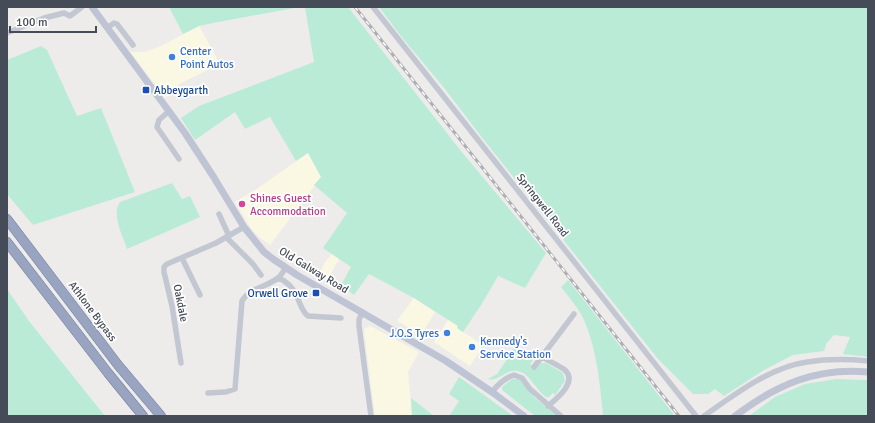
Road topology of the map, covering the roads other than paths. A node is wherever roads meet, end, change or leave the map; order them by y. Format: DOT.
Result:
graph roads {
  1 [pos="82,7"];
  2 [pos="92,7"];
  3 [pos="373,7"];
  4 [pos="107,28"];
  5 [pos="7,33"];
  6 [pos="133,45"];
  7 [pos="169,112"];
  8 [pos="179,159"];
  9 [pos="218,214"];
  10 [pos="7,219"];
  11 [pos="244,227"];
  12 [pos="227,236"];
  13 [pos="7,242"];
  14 [pos="182,258"];
  15 [pos="286,268"];
  16 [pos="261,275"];
  17 [pos="279,278"];
  18 [pos="200,295"];
  19 [pos="362,312"];
  20 [pos="574,314"];
  21 [pos="341,318"];
  22 [pos="542,357"];
  23 [pos="868,361"];
  24 [pos="181,363"];
  25 [pos="534,367"];
  26 [pos="868,372"];
  27 [pos="208,392"];
  28 [pos="492,392"];
  29 [pos="548,406"];
  30 [pos="143,416"];
  31 [pos="161,416"];
  32 [pos="371,416"];
  33 [pos="524,416"];
  34 [pos="560,416"];
  35 [pos="696,416"];
  36 [pos="704,416"];
  37 [pos="735,416"];
  1 -- 5 [label="street"];
  2 -- 4 [label="main road, Old Galway Road"];
  3 -- 35 [label="street, Springwell Road"];
  4 -- 6 [label="street"];
  4 -- 7 [label="main road, Old Galway Road"];
  7 -- 8 [label="street"];
  7 -- 11 [label="main road, Old Galway Road"];
  9 -- 12 [label="street"];
  10 -- 31 [label="highway, Athlone Bypass"];
  11 -- 12 [label="street, Oakdale"];
  11 -- 15 [label="main road, Old Galway Road"];
  12 -- 14 [label="street, Oakdale"];
  12 -- 16 [label="street"];
  13 -- 30 [label="highway"];
  14 -- 18 [label="street, Oakdale"];
  14 -- 24 [label="street, Oakdale"];
  15 -- 17 [label="street"];
  15 -- 19 [label="main road, Old Galway Road"];
  17 -- 21 [label="street"];
  17 -- 27 [label="street"];
  19 -- 28 [label="main road, Old Galway Road"];
  19 -- 32 [label="street"];
  20 -- 22 [label="street"];
  22 -- 25 [label="street"];
  22 -- 29 [label="street"];
  23 -- 36 [label="street"];
  26 -- 37 [label="main road"];
  28 -- 29 [label="street"];
  28 -- 33 [label="main road, Old Galway Road"];
  29 -- 34 [label="street"];
}
